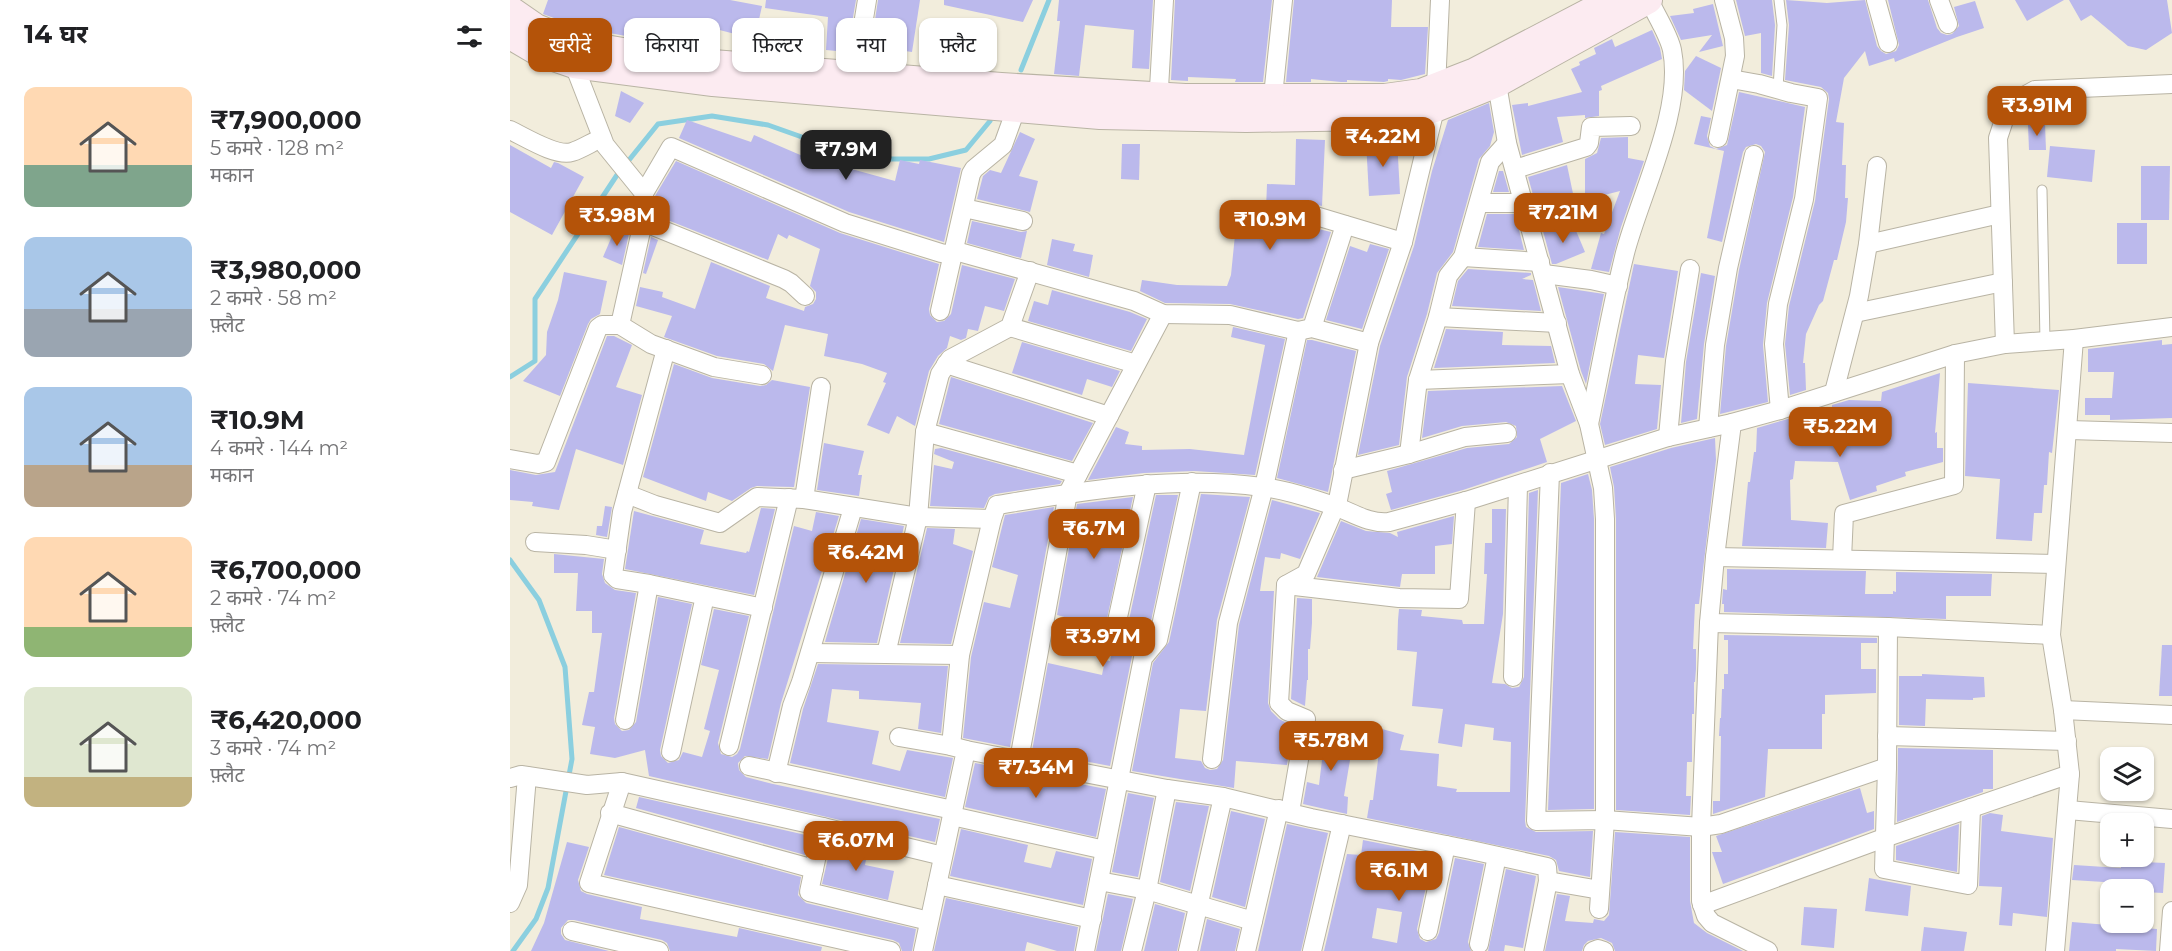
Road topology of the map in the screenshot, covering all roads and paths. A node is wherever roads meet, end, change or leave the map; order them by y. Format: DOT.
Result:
graph roads {
  1 [pos="867,0"];
  2 [pos="1164,0"];
  3 [pos="1283,0"];
  4 [pos="1440,0"];
  5 [pos="1611,0"];
  6 [pos="1649,0"];
  7 [pos="1724,0"];
  8 [pos="1779,0"];
  9 [pos="1876,0"];
  10 [pos="1939,0"];
  11 [pos="510,9"];
  12 [pos="1948,24"];
  13 [pos="510,36"];
  14 [pos="1888,43"];
  15 [pos="528,47"];
  16 [pos="612,70"];
  17 [pos="577,72"];
  18 [pos="1731,79"];
  19 [pos="2172,83"];
  20 [pos="854,84"];
  21 [pos="1497,84"];
  22 [pos="1778,88"];
  23 [pos="2172,92"];
  24 [pos="1273,96"];
  25 [pos="1435,98"];
  26 [pos="1158,106"];
  27 [pos="1016,109"];
  28 [pos="1631,126"];
  29 [pos="510,130"];
  30 [pos="1718,138"];
  31 [pos="603,142"];
  32 [pos="1507,143"];
  33 [pos="1754,155"];
  34 [pos="1877,166"];
  35 [pos="1515,169"];
  36 [pos="2042,190"];
  37 [pos="644,193"];
  38 [pos="1479,203"];
  39 [pos="1525,203"];
  40 [pos="964,208"];
  41 [pos="1292,211"];
  42 [pos="1588,214"];
  43 [pos="2000,214"];
  44 [pos="1023,221"];
  45 [pos="643,222"];
  46 [pos="1530,222"];
  47 [pos="1345,225"];
  48 [pos="1403,242"];
  49 [pos="1868,244"];
  50 [pos="952,255"];
  51 [pos="1463,257"];
  52 [pos="1542,268"];
  53 [pos="1690,269"];
  54 [pos="1030,271"];
  55 [pos="2002,282"];
  56 [pos="1618,286"];
  57 [pos="805,296"];
  58 [pos="940,311"];
  59 [pos="1855,313"];
  60 [pos="1163,314"];
  61 [pos="1438,317"];
  62 [pos="1557,323"];
  63 [pos="620,325"];
  64 [pos="1010,327"];
  65 [pos="2172,327"];
  66 [pos="1305,330"];
  67 [pos="2074,339"];
  68 [pos="2045,341"];
  69 [pos="1369,343"];
  70 [pos="2005,344"];
  71 [pos="666,349"];
  72 [pos="1955,354"];
  73 [pos="946,363"];
  74 [pos="1136,364"];
  75 [pos="1570,374"];
  76 [pos="762,375"];
  77 [pos="1418,380"];
  78 [pos="821,387"];
  79 [pos="1834,392"];
  80 [pos="1780,410"];
  81 [pos="1108,416"];
  82 [pos="1732,423"];
  83 [pos="1589,424"];
  84 [pos="1708,428"];
  85 [pos="2069,430"];
  86 [pos="925,432"];
  87 [pos="1507,433"];
  88 [pos="2172,433"];
  89 [pos="1668,436"];
  90 [pos="1409,454"];
  91 [pos="510,459"];
  92 [pos="1597,459"];
  93 [pos="1343,470"];
  94 [pos="1550,473"];
  95 [pos="1078,474"];
  96 [pos="1192,482"];
  97 [pos="1147,484"];
  98 [pos="1518,485"];
  99 [pos="1264,487"];
  100 [pos="1068,493"];
  101 [pos="627,494"];
  102 [pos="797,499"];
  103 [pos="1466,501"];
  104 [pos="1335,507"];
  105 [pos="853,508"];
  106 [pos="918,518"];
  107 [pos="992,519"];
  108 [pos="534,542"];
  109 [pos="617,550"];
  110 [pos="1715,557"];
  111 [pos="1842,559"];
  112 [pos="2056,564"];
  113 [pos="649,584"];
  114 [pos="1286,585"];
  115 [pos="705,596"];
  116 [pos="763,608"];
  117 [pos="1709,623"];
  118 [pos="1116,626"];
  119 [pos="1888,627"];
  120 [pos="2051,635"];
  121 [pos="810,653"];
  122 [pos="886,654"];
  123 [pos="960,655"];
  124 [pos="1513,677"];
  125 [pos="2063,710"];
  126 [pos="2172,715"];
  127 [pos="625,720"];
  128 [pos="1887,736"];
  129 [pos="899,737"];
  130 [pos="2067,741"];
  131 [pos="729,746"];
  132 [pos="958,748"];
  133 [pos="671,752"];
  134 [pos="1212,759"];
  135 [pos="1019,760"];
  136 [pos="749,766"];
  137 [pos="1887,767"];
  138 [pos="776,773"];
  139 [pos="2070,774"];
  140 [pos="519,777"];
  141 [pos="1119,779"];
  142 [pos="622,782"];
  143 [pos="1167,789"];
  144 [pos="1223,797"];
  145 [pos="1971,808"];
  146 [pos="2067,810"];
  147 [pos="1284,811"];
  148 [pos="610,813"];
  149 [pos="952,813"];
  150 [pos="2172,819"];
  151 [pos="1605,820"];
  152 [pos="1342,824"];
  153 [pos="1701,826"];
  154 [pos="823,827"];
  155 [pos="1884,838"];
  156 [pos="1446,845"];
  157 [pos="1105,850"];
  158 [pos="943,856"];
  159 [pos="1497,856"];
  160 [pos="813,869"];
  161 [pos="514,880"];
  162 [pos="1099,881"];
  163 [pos="1548,881"];
  164 [pos="937,885"];
  165 [pos="1147,890"];
  166 [pos="1600,890"];
  167 [pos="510,903"];
  168 [pos="1198,905"];
  169 [pos="1702,905"];
  170 [pos="1599,909"];
  171 [pos="2172,918"];
  172 [pos="1092,919"];
  173 [pos="929,921"];
  174 [pos="1253,921"];
  175 [pos="572,931"];
  176 [pos="1428,931"];
  177 [pos="1479,944"];
  178 [pos="627,948"];
  179 [pos="659,951"];
  180 [pos="891,951"];
  181 [pos="922,951"];
  182 [pos="1085,951"];
  183 [pos="1131,951"];
  184 [pos="1188,951"];
  185 [pos="1246,951"];
  186 [pos="1312,951"];
  187 [pos="1534,951"];
  188 [pos="1593,951"];
  189 [pos="1604,951"];
  190 [pos="1768,951"];
  191 [pos="2055,951"];
  192 [pos="2169,951"];
  1 -- 20 [label="street"];
  2 -- 26 [label="street"];
  3 -- 24 [label="street"];
  4 -- 25 [label="street"];
  5 -- 25 [label="main road"];
  6 -- 21 [label="main road"];
  6 -- 56 [label="street"];
  7 -- 18 [label="street"];
  8 -- 22 [label="lane"];
  9 -- 14 [label="street"];
  10 -- 12 [label="street"];
  11 -- 20 [label="main road"];
  13 -- 15 [label="main road"];
  16 -- 20 [label="main road"];
  17 -- 31 [label="street"];
  18 -- 22 [label="street"];
  18 -- 30 [label="street"];
  19 -- 23 [label="street"];
  19 -- 43 [label="street"];
  20 -- 26 [label="main road"];
  20 -- 27 [label="main road"];
  21 -- 25 [label="main road"];
  21 -- 32 [label="street"];
  22 -- 80 [label="street"];
  24 -- 25 [label="main road"];
  24 -- 26 [label="main road"];
  25 -- 26 [label="main road"];
  25 -- 48 [label="street"];
  26 -- 27 [label="main road"];
  27 -- 40 [label="street"];
  28 -- 35 [label="street"];
  29 -- 31 [label="street"];
  31 -- 37 [label="street"];
  32 -- 35 [label="street"];
  32 -- 38 [label="street"];
  33 -- 84 [label="street"];
  34 -- 49 [label="street"];
  35 -- 39 [label="street"];
  36 -- 68 [label="lane"];
  37 -- 45 [label="street"];
  37 -- 50 [label="street"];
  38 -- 39 [label="street"];
  38 -- 51 [label="street"];
  39 -- 46 [label="street"];
  40 -- 44 [label="street"];
  40 -- 50 [label="street"];
  41 -- 47 [label="street"];
  42 -- 46 [label="street"];
  43 -- 49 [label="street"];
  43 -- 55 [label="street"];
  45 -- 57 [label="street"];
  45 -- 63 [label="street"];
  46 -- 52 [label="street"];
  47 -- 48 [label="street"];
  47 -- 66 [label="street"];
  48 -- 69 [label="street"];
  49 -- 59 [label="street"];
  50 -- 54 [label="street"];
  50 -- 58 [label="street"];
  51 -- 52 [label="street"];
  51 -- 61 [label="street"];
  52 -- 56 [label="street"];
  52 -- 62 [label="street"];
  53 -- 89 [label="street"];
  54 -- 60 [label="street"];
  54 -- 64 [label="street"];
  55 -- 59 [label="street"];
  55 -- 70 [label="street"];
  56 -- 83 [label="street"];
  59 -- 79 [label="street"];
  60 -- 66 [label="street"];
  60 -- 74 [label="street"];
  61 -- 62 [label="street"];
  61 -- 77 [label="street"];
  62 -- 75 [label="street"];
  63 -- 71 [label="street"];
  63 -- 91 [label="street"];
  64 -- 73 [label="street"];
  64 -- 74 [label="street"];
  65 -- 67 [label="street"];
  66 -- 69 [label="street"];
  66 -- 99 [label="street"];
  67 -- 68 [label="street"];
  67 -- 85 [label="street"];
  68 -- 70 [label="street"];
  69 -- 93 [label="street"];
  70 -- 72 [label="street"];
  71 -- 76 [label="street"];
  71 -- 101 [label="street"];
  72 -- 79 [label="street"];
  72 -- 111 [label="street"];
  73 -- 81 [label="street"];
  73 -- 86 [label="street"];
  74 -- 81 [label="street"];
  75 -- 77 [label="street"];
  75 -- 83 [label="street"];
  77 -- 90 [label="street"];
  78 -- 102 [label="street"];
  79 -- 80 [label="street"];
  80 -- 82 [label="street"];
  81 -- 95 [label="street"];
  82 -- 84 [label="street"];
  82 -- 110 [label="street"];
  83 -- 92 [label="street"];
  84 -- 89 [label="street"];
  85 -- 88 [label="street"];
  85 -- 112 [label="street"];
  86 -- 95 [label="street"];
  86 -- 106 [label="street"];
  87 -- 90 [label="street"];
  89 -- 92 [label="street"];
  90 -- 93 [label="street"];
  92 -- 94 [label="street"];
  92 -- 151 [label="street"];
  93 -- 104 [label="street"];
  94 -- 98 [label="street"];
  94 -- 151 [label="street"];
  95 -- 100 [label="street"];
  96 -- 97 [label="street"];
  96 -- 99 [label="street"];
  96 -- 141 [label="street"];
  97 -- 100 [label="street"];
  97 -- 118 [label="street"];
  98 -- 103 [label="street"];
  98 -- 124 [label="street"];
  99 -- 104 [label="street"];
  99 -- 134 [label="street"];
  100 -- 107 [label="street"];
  100 -- 135 [label="street"];
  101 -- 102 [label="street"];
  101 -- 109 [label="street"];
  102 -- 105 [label="street"];
  102 -- 116 [label="street"];
  103 -- 104 [label="street"];
  103 -- 114 [label="street"];
  104 -- 114 [label="street"];
  105 -- 106 [label="street"];
  105 -- 121 [label="street"];
  106 -- 107 [label="street"];
  106 -- 122 [label="street"];
  107 -- 123 [label="street"];
  108 -- 109 [label="street"];
  109 -- 113 [label="street"];
  110 -- 111 [label="street"];
  110 -- 117 [label="street"];
  111 -- 112 [label="street"];
  112 -- 120 [label="street"];
  113 -- 115 [label="street"];
  113 -- 127 [label="street"];
  114 -- 147 [label="street"];
  115 -- 116 [label="street"];
  115 -- 133 [label="street"];
  116 -- 131 [label="street"];
  117 -- 119 [label="street"];
  117 -- 153 [label="street"];
  119 -- 120 [label="street"];
  119 -- 128 [label="street"];
  120 -- 125 [label="street"];
  121 -- 122 [label="street"];
  121 -- 138 [label="street"];
  122 -- 123 [label="street"];
  123 -- 132 [label="street"];
  125 -- 126 [label="street"];
  125 -- 130 [label="street"];
  128 -- 130 [label="street"];
  128 -- 137 [label="street"];
  129 -- 132 [label="street"];
  130 -- 139 [label="street"];
  132 -- 135 [label="street"];
  132 -- 149 [label="street"];
  135 -- 141 [label="street"];
  136 -- 138 [label="street"];
  137 -- 153 [label="street"];
  137 -- 155 [label="street"];
  138 -- 149 [label="street"];
  139 -- 145 [label="street"];
  139 -- 146 [label="street"];
  140 -- 142 [label="street"];
  140 -- 161 [label="street"];
  141 -- 143 [label="street"];
  141 -- 157 [label="street"];
  142 -- 148 [label="street"];
  142 -- 154 [label="street"];
  143 -- 144 [label="street"];
  143 -- 165 [label="street"];
  144 -- 147 [label="street"];
  144 -- 168 [label="street"];
  145 -- 155 [label="street"];
  145 -- 155 [label="street"];
  146 -- 150 [label="street"];
  146 -- 191 [label="street"];
  147 -- 152 [label="street"];
  147 -- 174 [label="street"];
  148 -- 160 [label="street"];
  148 -- 180 [label="street"];
  149 -- 157 [label="street"];
  149 -- 158 [label="street"];
  151 -- 153 [label="street"];
  151 -- 166 [label="street"];
  152 -- 156 [label="street"];
  152 -- 186 [label="street"];
  153 -- 169 [label="street"];
  154 -- 158 [label="street"];
  154 -- 160 [label="street"];
  155 -- 169 [label="street"];
  156 -- 159 [label="street"];
  156 -- 176 [label="street"];
  157 -- 162 [label="street"];
  158 -- 164 [label="street"];
  159 -- 163 [label="street"];
  159 -- 177 [label="street"];
  160 -- 173 [label="street"];
  161 -- 167 [label="street"];
  162 -- 165 [label="street"];
  162 -- 172 [label="street"];
  163 -- 166 [label="street"];
  163 -- 187 [label="street"];
  164 -- 172 [label="street"];
  164 -- 173 [label="street"];
  165 -- 168 [label="street"];
  165 -- 183 [label="street"];
  166 -- 170 [label="street"];
  168 -- 174 [label="street"];
  168 -- 184 [label="street"];
  169 -- 190 [label="street"];
  171 -- 192 [label="street"];
  172 -- 182 [label="street"];
  173 -- 181 [label="street"];
  174 -- 185 [label="street"];
  175 -- 178 [label="street"];
  178 -- 179 [label="street"];
  188 -- 189 [label="street"];
}
